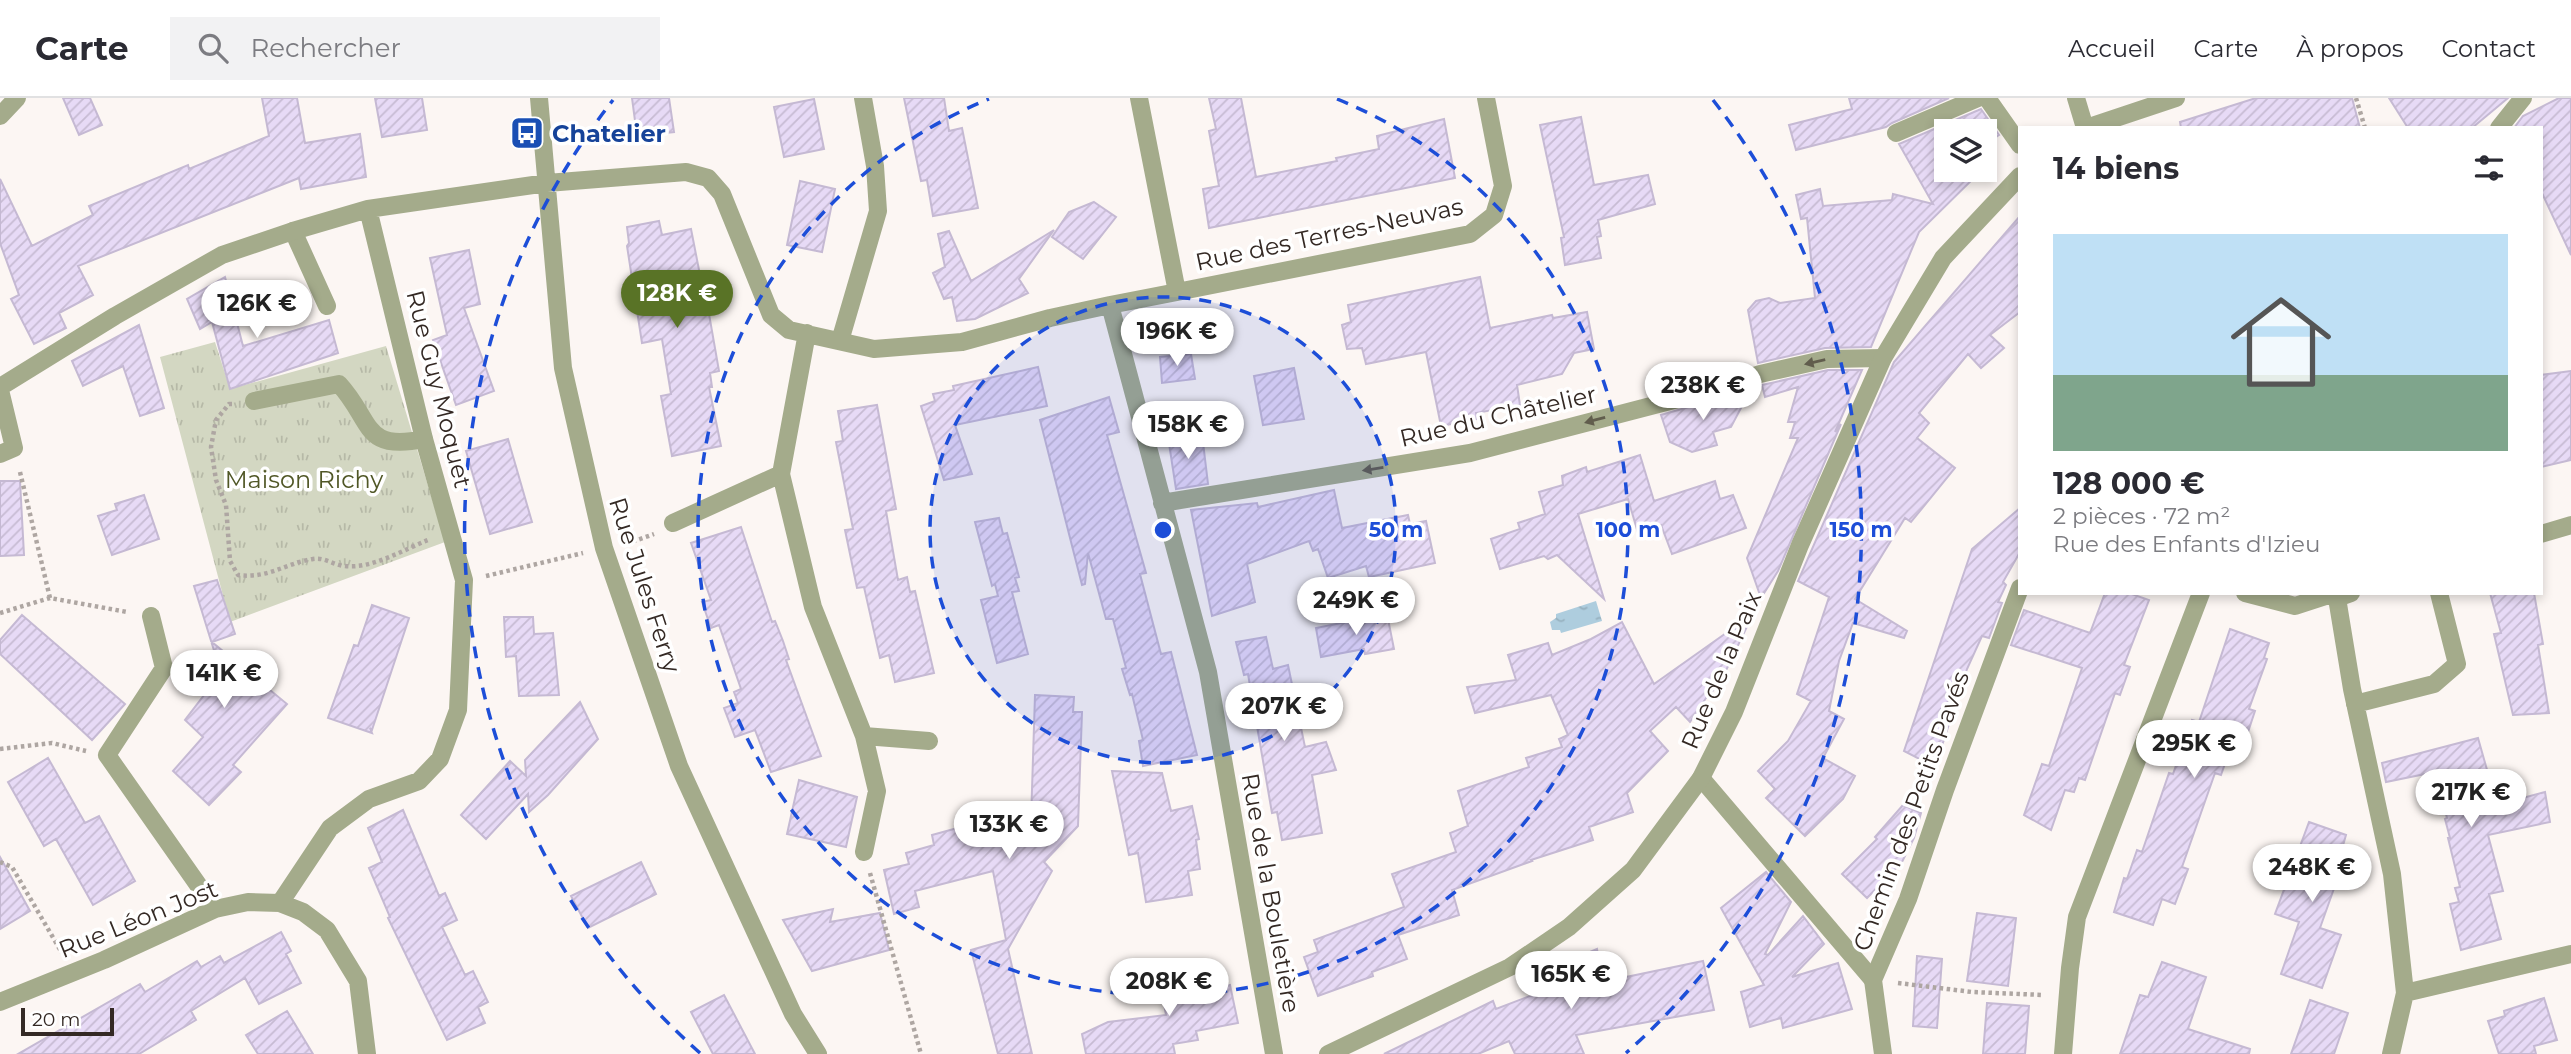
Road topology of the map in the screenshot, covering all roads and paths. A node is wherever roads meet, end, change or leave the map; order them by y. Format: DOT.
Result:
graph roads {
  1 [pos="17,98"];
  2 [pos="539,98"];
  3 [pos="863,98"];
  4 [pos="1139,98"];
  5 [pos="1486,98"];
  6 [pos="1978,98"];
  7 [pos="1987,98"];
  8 [pos="2076,98"];
  9 [pos="2176,98"];
  10 [pos="2356,98"];
  11 [pos="2523,98"];
  12 [pos="0,116"];
  13 [pos="2085,126"];
  14 [pos="2092,126"];
  15 [pos="2363,126"];
  16 [pos="2501,126"];
  17 [pos="1896,133"];
  18 [pos="2018,142"];
  19 [pos="2018,178"];
  20 [pos="547,183"];
  21 [pos="368,209"];
  22 [pos="293,231"];
  23 [pos="1177,292"];
  24 [pos="1110,305"];
  25 [pos="327,306"];
  26 [pos="807,333"];
  27 [pos="840,341"];
  28 [pos="1883,358"];
  29 [pos="0,388"];
  30 [pos="254,401"];
  31 [pos="424,439"];
  32 [pos="7,451"];
  33 [pos="781,474"];
  34 [pos="1162,503"];
  35 [pos="673,523"];
  36 [pos="2571,525"];
  37 [pos="431,532"];
  38 [pos="2543,533"];
  39 [pos="604,548"];
  40 [pos="464,580"];
  41 [pos="2018,593"];
  42 [pos="2200,595"];
  43 [pos="2253,595"];
  44 [pos="2335,595"];
  45 [pos="2339,595"];
  46 [pos="2440,595"];
  47 [pos="50,598"];
  48 [pos="0,613"];
  49 [pos="151,616"];
  50 [pos="2355,704"];
  51 [pos="864,736"];
  52 [pos="929,741"];
  53 [pos="0,749"];
  54 [pos="107,755"];
  55 [pos="1700,778"];
  56 [pos="864,852"];
  57 [pos="0,862"];
  58 [pos="280,903"];
  59 [pos="215,909"];
  60 [pos="2571,954"];
  61 [pos="74,972"];
  62 [pos="1873,980"];
  63 [pos="2405,993"];
  64 [pos="2068,996"];
  65 [pos="0,1002"];
  66 [pos="367,1054"];
  67 [pos="818,1054"];
  68 [pos="920,1054"];
  69 [pos="1274,1054"];
  70 [pos="1328,1054"];
  71 [pos="1882,1054"];
  72 [pos="2063,1054"];
  73 [pos="2391,1054"];
  1 -- 12 [label="street"];
  2 -- 20 [label="street, Rue Jules Ferry"];
  3 -- 27 [label="street"];
  4 -- 23 [label="street"];
  5 -- 23 [label="street, Rue des Terres-Neuvas"];
  6 -- 17 [label="street"];
  7 -- 18 [label="street"];
  8 -- 13 [label="street"];
  9 -- 14 [label="street"];
  10 -- 15 [label="path"];
  11 -- 16 [label="street"];
  19 -- 28 [label="street, Rue de la Paix"];
  20 -- 21 [label="street"];
  20 -- 26 [label="street"];
  20 -- 39 [label="street, Rue Jules Ferry"];
  21 -- 22 [label="street"];
  21 -- 31 [label="street, Rue Guy Moquet"];
  22 -- 25 [label="street"];
  22 -- 29 [label="street"];
  23 -- 24 [label="street"];
  24 -- 27 [label="street"];
  24 -- 34 [label="street, Rue de la Bouletière"];
  26 -- 27 [label="street"];
  26 -- 33 [label="street"];
  28 -- 34 [label="street, Rue du Châtelier, one-way"];
  28 -- 55 [label="street, Rue de la Paix"];
  29 -- 32 [label="street"];
  30 -- 31 [label="street"];
  30 -- 37 [label="path"];
  31 -- 40 [label="street, Rue Guy Moquet"];
  32 -- 47 [label="path"];
  33 -- 35 [label="street"];
  33 -- 51 [label="street"];
  34 -- 69 [label="street, Rue de la Bouletière"];
  35 -- 39 [label="path"];
  36 -- 38 [label="street"];
  39 -- 40 [label="path"];
  39 -- 67 [label="street, Rue Jules Ferry"];
  40 -- 58 [label="street, Rue Guy Moquet"];
  41 -- 62 [label="street, Chemin des Petits Pavés"];
  42 -- 64 [label="street"];
  43 -- 44 [label="street"];
  45 -- 50 [label="street"];
  46 -- 50 [label="street"];
  47 -- 48 [label="path"];
  47 -- 49 [label="path"];
  49 -- 54 [label="street"];
  50 -- 63 [label="street"];
  51 -- 52 [label="street"];
  51 -- 56 [label="street"];
  53 -- 54 [label="path"];
  54 -- 59 [label="street"];
  55 -- 62 [label="street"];
  55 -- 70 [label="street, Rue de la Paix"];
  56 -- 68 [label="path"];
  57 -- 61 [label="path"];
  58 -- 59 [label="street, Rue Léon Jost"];
  58 -- 66 [label="street, Rue Léon Jost"];
  59 -- 61 [label="street, Rue Léon Jost"];
  60 -- 63 [label="street"];
  61 -- 65 [label="street, Rue Léon Jost"];
  62 -- 64 [label="path"];
  62 -- 71 [label="street, Chemin des Petits Pavés"];
  63 -- 73 [label="street"];
  64 -- 72 [label="street"];
}
